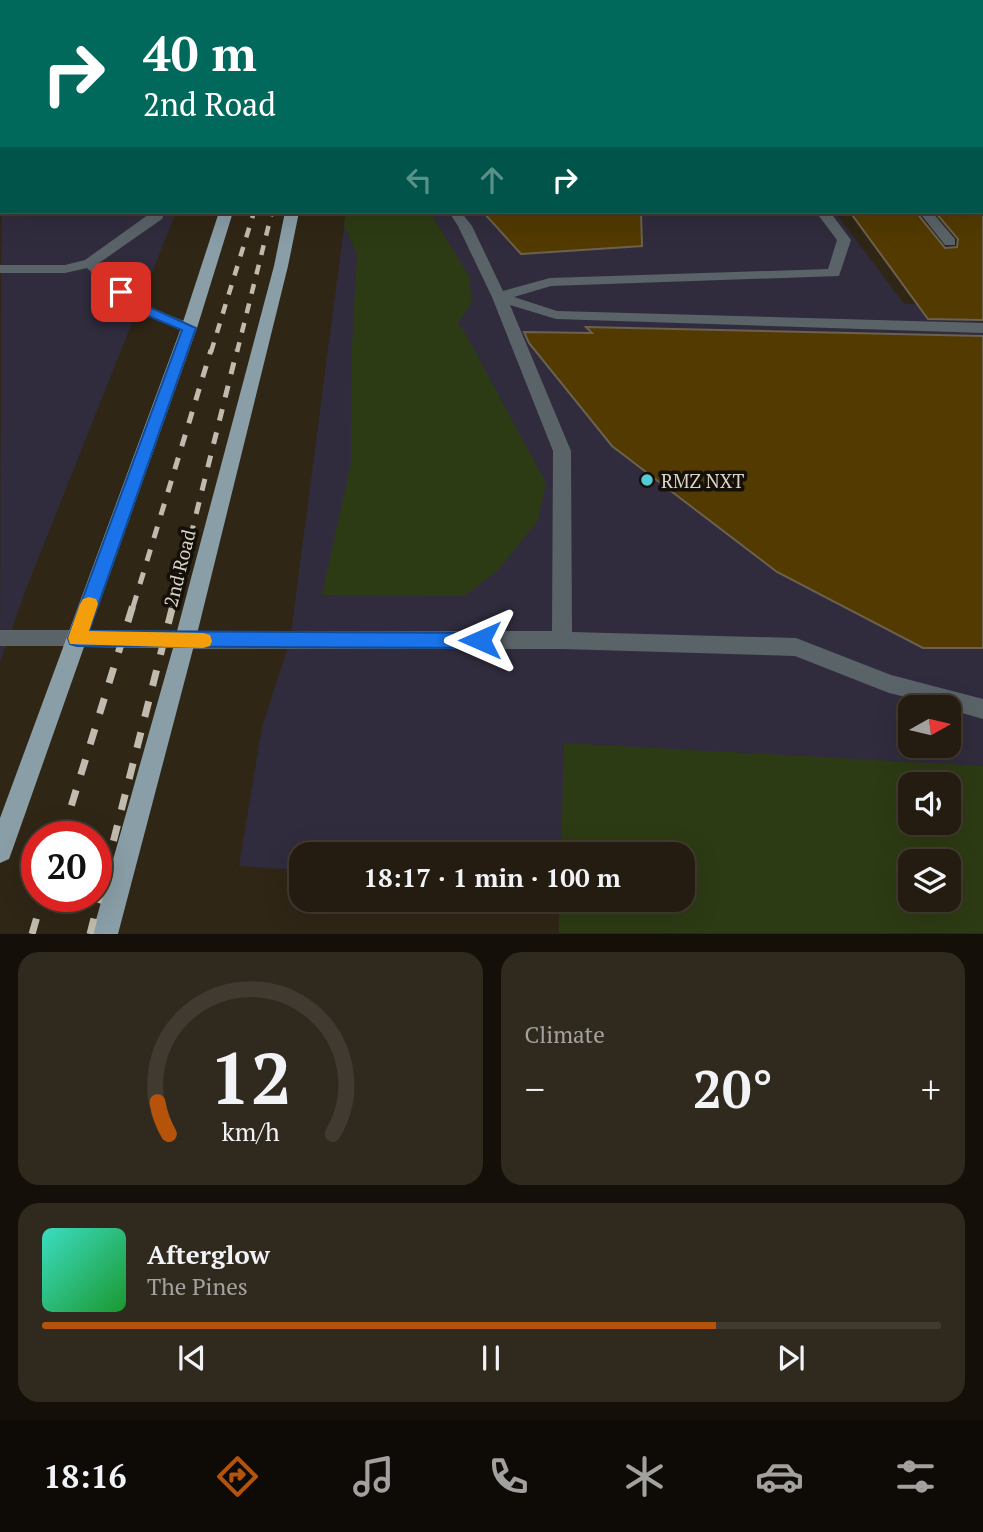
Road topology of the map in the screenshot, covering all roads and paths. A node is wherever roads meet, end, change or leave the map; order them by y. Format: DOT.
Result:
graph roads {
  1 [pos="158,214"];
  2 [pos="225,214"];
  3 [pos="292,214"];
  4 [pos="456,214"];
  5 [pos="824,214"];
  6 [pos="927,214"];
  7 [pos="950,242"];
  8 [pos="90,263"];
  9 [pos="0,269"];
  10 [pos="499,297"];
  11 [pos="190,328"];
  12 [pos="983,328"];
  13 [pos="0,638"];
  14 [pos="77,638"];
  15 [pos="185,640"];
  16 [pos="562,640"];
  17 [pos="983,709"];
  18 [pos="0,851"];
  19 [pos="105,933"];
  1 -- 8 [label="street"];
  2 -- 11 [label="main road"];
  3 -- 15 [label="main road, 2nd Road"];
  4 -- 10 [label="street"];
  5 -- 10 [label="street"];
  6 -- 7 [label="street"];
  8 -- 9 [label="street"];
  8 -- 11 [label="street"];
  10 -- 12 [label="street"];
  10 -- 16 [label="street"];
  11 -- 14 [label="main road"];
  13 -- 14 [label="street"];
  14 -- 15 [label="main road"];
  14 -- 18 [label="main road"];
  15 -- 16 [label="street"];
  15 -- 19 [label="main road, 2nd Road"];
  16 -- 17 [label="street"];
}
